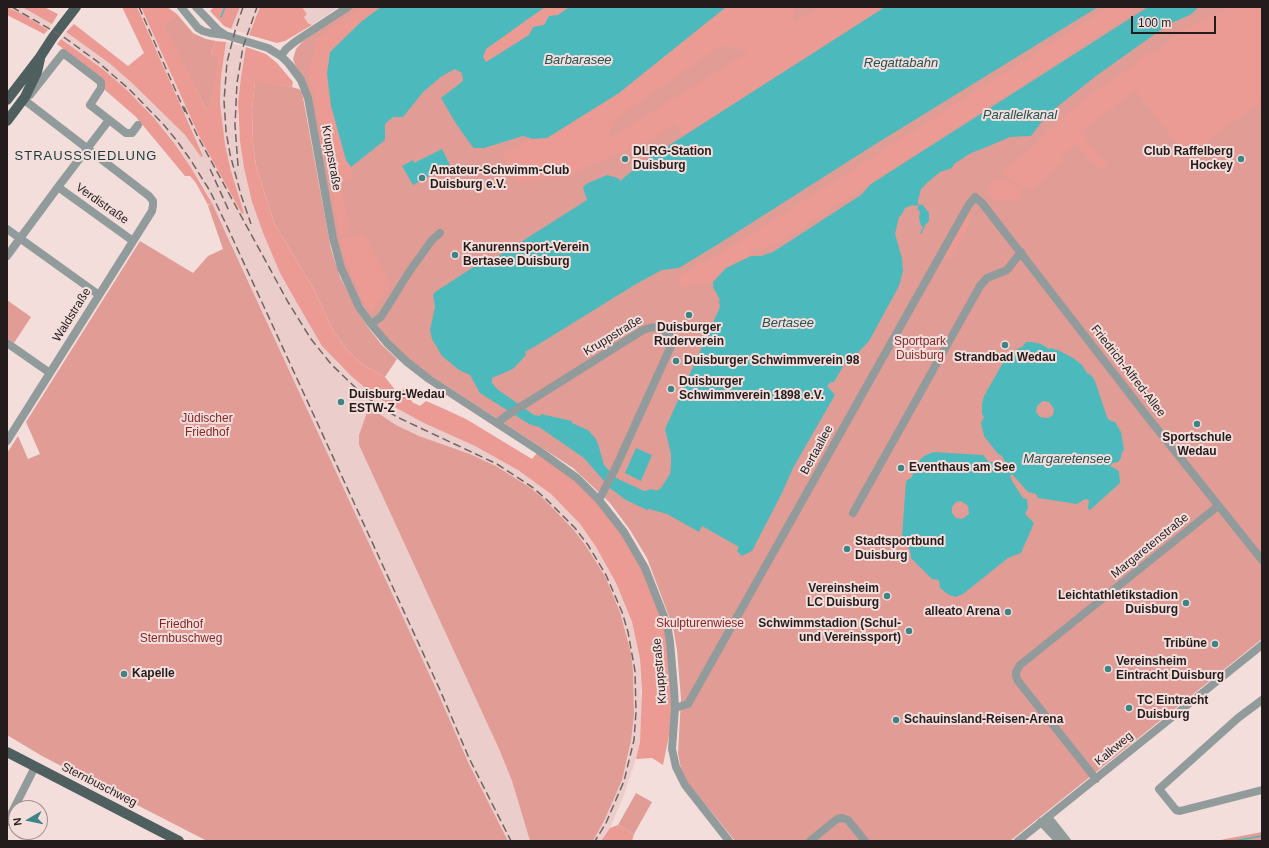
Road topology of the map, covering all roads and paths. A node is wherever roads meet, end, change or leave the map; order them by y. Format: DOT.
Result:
graph roads {
  1 [pos="76,7"];
  2 [pos="181,7"];
  3 [pos="196,7"];
  4 [pos="348,7"];
  5 [pos="225,35"];
  6 [pos="281,56"];
  7 [pos="40,57"];
  8 [pos="24,98"];
  9 [pos="7,100"];
  10 [pos="109,120"];
  11 [pos="7,121"];
  12 [pos="138,125"];
  13 [pos="88,148"];
  14 [pos="58,187"];
  15 [pos="975,197"];
  16 [pos="7,229"];
  17 [pos="440,233"];
  18 [pos="20,239"];
  19 [pos="133,241"];
  20 [pos="1021,252"];
  21 [pos="7,256"];
  22 [pos="99,295"];
  23 [pos="371,324"];
  24 [pos="7,343"];
  25 [pos="50,373"];
  26 [pos="497,423"];
  27 [pos="7,441"];
  28 [pos="599,500"];
  29 [pos="1218,506"];
  30 [pos="853,513"];
  31 [pos="1262,560"];
  32 [pos="1262,645"];
  33 [pos="1262,700"];
  34 [pos="675,708"];
  35 [pos="7,752"];
  36 [pos="35,767"];
  37 [pos="1096,779"];
  38 [pos="1262,790"];
  39 [pos="1045,819"];
  40 [pos="7,822"];
  41 [pos="176,840"];
  42 [pos="729,841"];
  43 [pos="810,841"];
  44 [pos="865,841"];
  45 [pos="1018,841"];
  46 [pos="1059,841"];
  47 [pos="1067,841"];
  1 -- 7 [label="main road"];
  2 -- 5 [label="street, Kruppstraße"];
  3 -- 5 [label="street, Kruppstraße"];
  4 -- 6 [label="street"];
  5 -- 6 [label="street, Kruppstraße"];
  6 -- 23 [label="street, Kruppstraße"];
  7 -- 8 [label="main road"];
  7 -- 9 [label="main road"];
  8 -- 10 [label="street"];
  8 -- 11 [label="main road"];
  8 -- 13 [label="street"];
  10 -- 12 [label="street"];
  10 -- 13 [label="street"];
  13 -- 14 [label="street"];
  13 -- 19 [label="street, Waldstraße"];
  14 -- 18 [label="street"];
  14 -- 19 [label="street, Verdistraße"];
  15 -- 20 [label="street, Friedrich-Alfred-Allee"];
  15 -- 34 [label="street, Bertaallee"];
  16 -- 18 [label="street"];
  17 -- 23 [label="street"];
  18 -- 21 [label="street"];
  18 -- 22 [label="street"];
  19 -- 22 [label="street, Waldstraße"];
  20 -- 29 [label="street, Friedrich-Alfred-Allee"];
  20 -- 30 [label="street"];
  22 -- 25 [label="street, Waldstraße"];
  23 -- 26 [label="street, Kruppstraße"];
  24 -- 25 [label="street"];
  25 -- 27 [label="street, Waldstraße"];
  26 -- 28 [label="street, Kruppstraße"];
  26 -- 28 [label="street, Kruppstraße"];
  28 -- 34 [label="street, Kruppstraße"];
  29 -- 31 [label="street, Friedrich-Alfred-Allee"];
  29 -- 37 [label="street, Margaretenstraße"];
  32 -- 37 [label="street, Kalkweg"];
  33 -- 38 [label="street"];
  34 -- 42 [label="street, Kruppstraße"];
  35 -- 36 [label="main road, Sternbuschweg"];
  36 -- 40 [label="street"];
  36 -- 41 [label="main road, Sternbuschweg"];
  37 -- 39 [label="street, Kalkweg"];
  39 -- 45 [label="street, Kalkweg"];
  39 -- 46 [label="street"];
  39 -- 47 [label="street"];
  43 -- 44 [label="street"];
}
